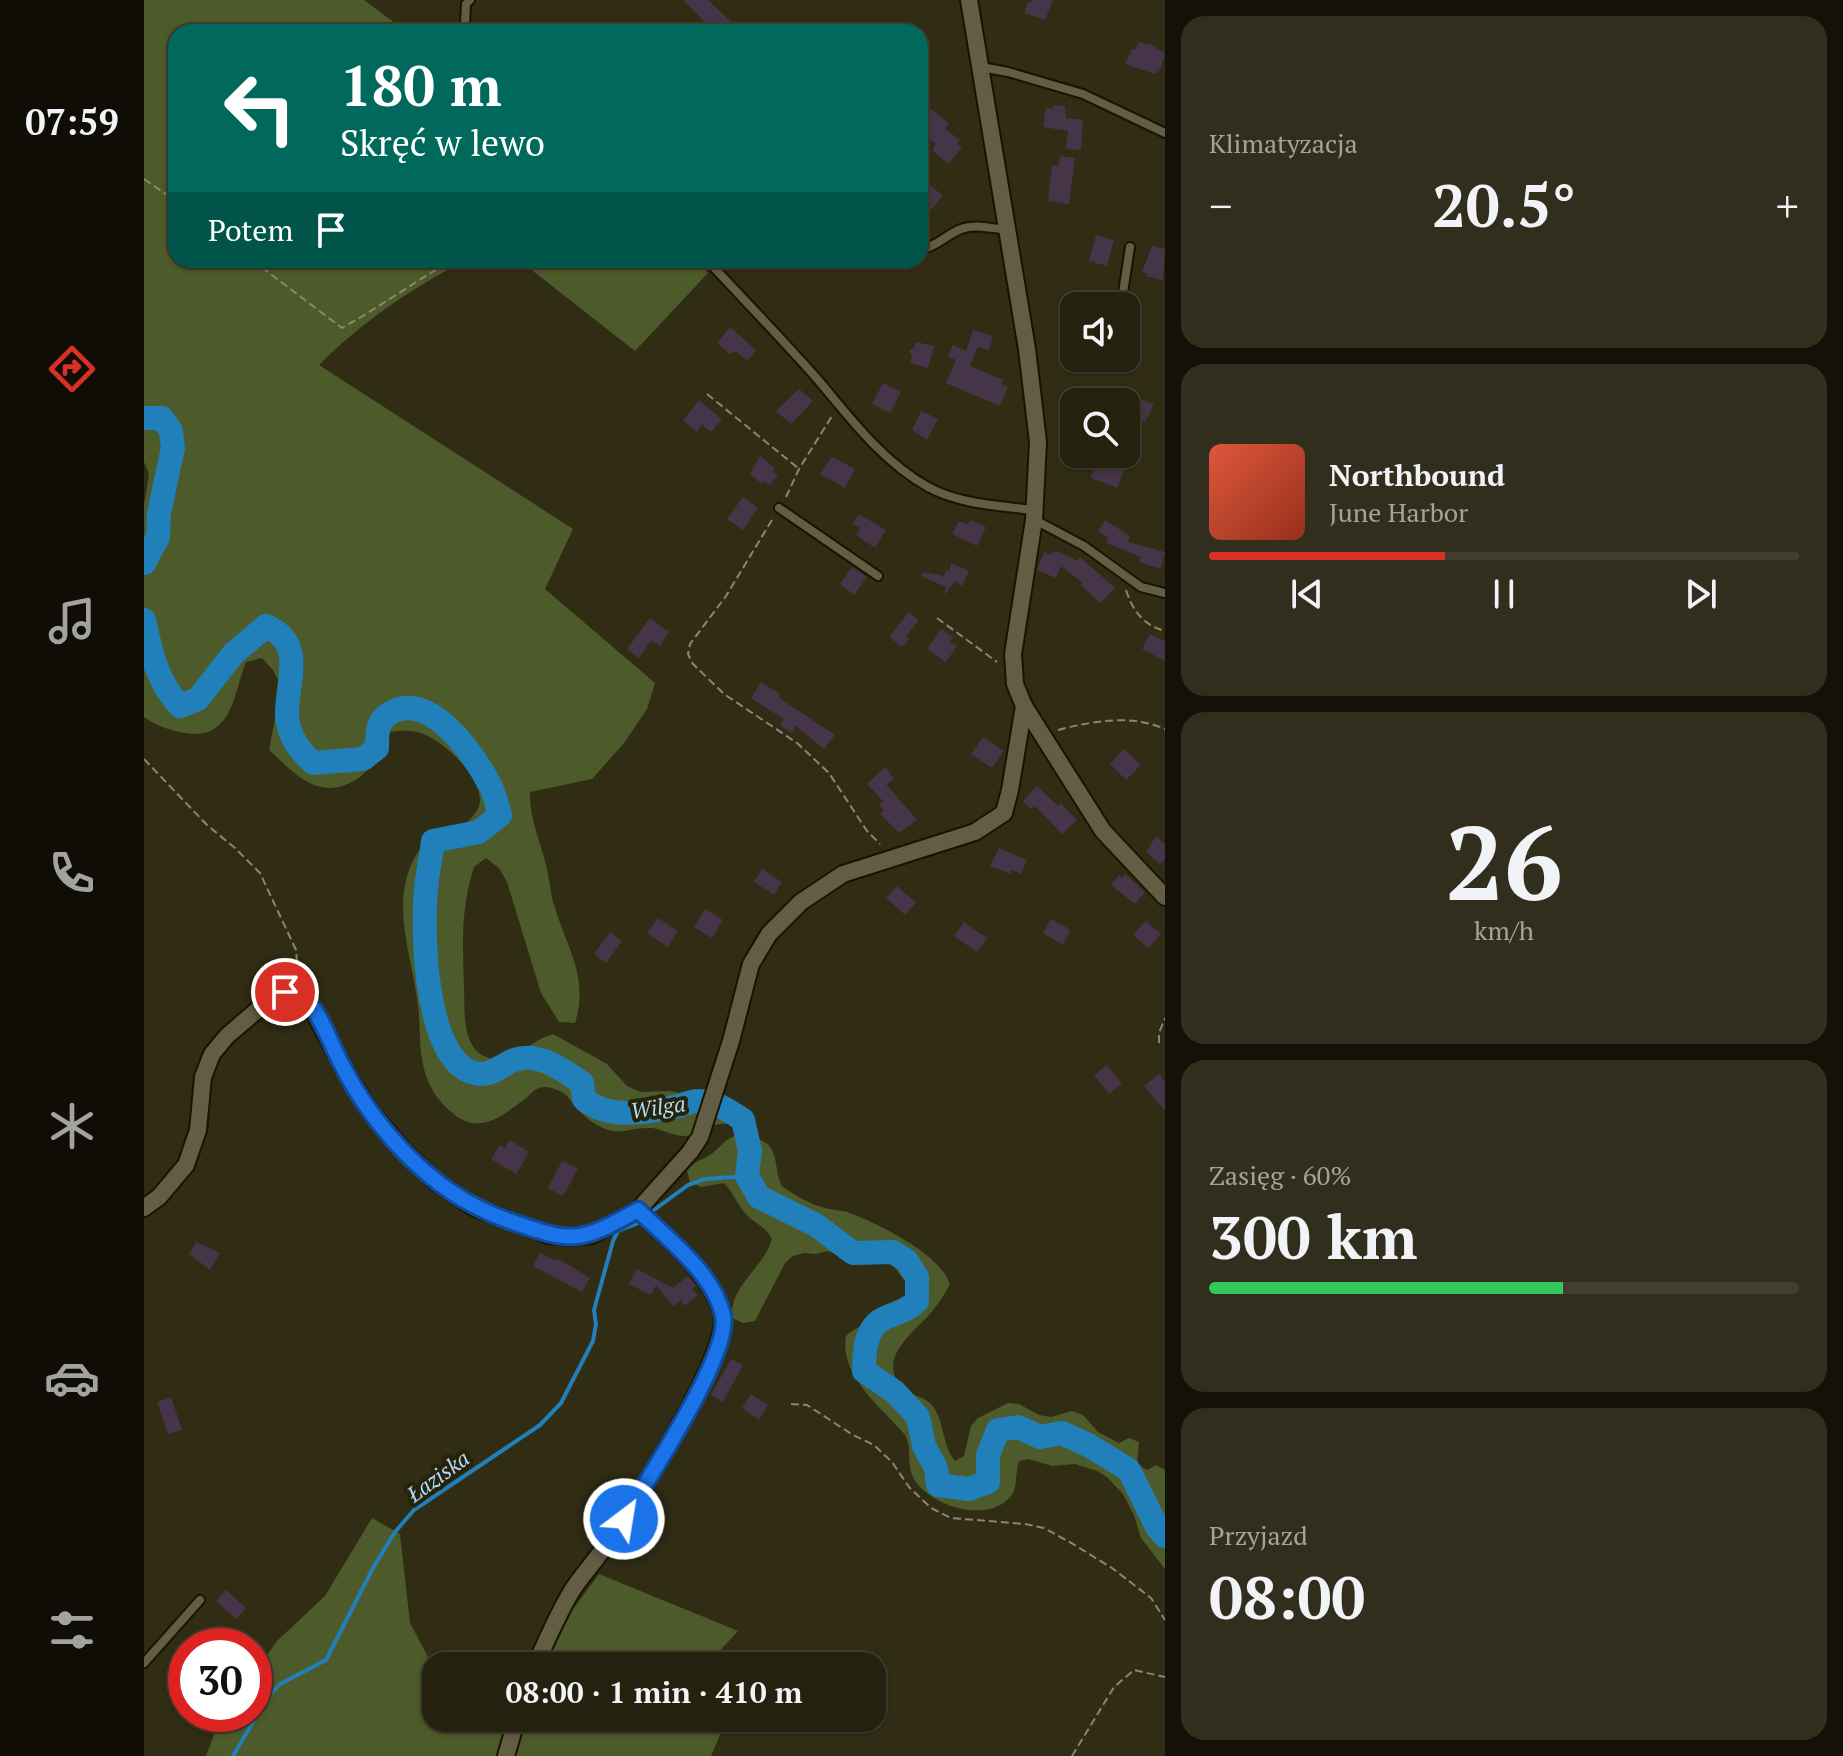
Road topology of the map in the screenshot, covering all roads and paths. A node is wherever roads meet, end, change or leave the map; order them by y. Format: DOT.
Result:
graph roads {
  1 [pos="470,0"];
  2 [pos="969,0"];
  3 [pos="465,24"];
  4 [pos="980,67"];
  5 [pos="1165,133"];
  6 [pos="144,179"];
  7 [pos="168,196"];
  8 [pos="1007,230"];
  9 [pos="1130,247"];
  10 [pos="928,248"];
  11 [pos="263,268"];
  12 [pos="438,268"];
  13 [pos="714,268"];
  14 [pos="1123,292"];
  15 [pos="707,394"];
  16 [pos="839,407"];
  17 [pos="799,469"];
  18 [pos="779,508"];
  19 [pos="1035,515"];
  20 [pos="878,576"];
  21 [pos="1126,577"];
  22 [pos="1165,593"];
  23 [pos="937,618"];
  24 [pos="1165,631"];
  25 [pos="1014,674"];
  26 [pos="1024,706"];
  27 [pos="1165,729"];
  28 [pos="1041,734"];
  29 [pos="144,759"];
  30 [pos="897,858"];
  31 [pos="1165,897"];
  32 [pos="296,992"];
  33 [pos="1165,1018"];
  34 [pos="1159,1043"];
  35 [pos="144,1208"];
  36 [pos="638,1210"];
  37 [pos="791,1404"];
  38 [pos="200,1600"];
  39 [pos="1165,1620"];
  40 [pos="541,1652"];
  41 [pos="144,1663"];
  42 [pos="1165,1677"];
  43 [pos="513,1732"];
  44 [pos="506,1756"];
  45 [pos="1072,1756"];
  1 -- 3 [label="lane"];
  2 -- 4 [label="street"];
  4 -- 5 [label="lane"];
  4 -- 8 [label="street"];
  6 -- 7 [label="path"];
  8 -- 10 [label="lane"];
  8 -- 19 [label="street"];
  9 -- 14 [label="lane"];
  11 -- 12 [label="path"];
  13 -- 16 [label="lane"];
  15 -- 17 [label="path"];
  16 -- 17 [label="path"];
  16 -- 19 [label="lane"];
  17 -- 18 [label="path"];
  18 -- 20 [label="lane"];
  18 -- 30 [label="path"];
  19 -- 21 [label="lane"];
  19 -- 25 [label="street"];
  21 -- 22 [label="lane"];
  21 -- 24 [label="path"];
  23 -- 25 [label="path"];
  25 -- 26 [label="street"];
  26 -- 28 [label="street"];
  26 -- 30 [label="street"];
  27 -- 28 [label="path"];
  28 -- 31 [label="street"];
  29 -- 32 [label="path"];
  30 -- 36 [label="street"];
  32 -- 35 [label="street"];
  32 -- 36 [label="street"];
  33 -- 34 [label="path"];
  36 -- 40 [label="street"];
  37 -- 39 [label="path"];
  38 -- 41 [label="lane"];
  42 -- 45 [label="path"];
  43 -- 44 [label="street"];
}
